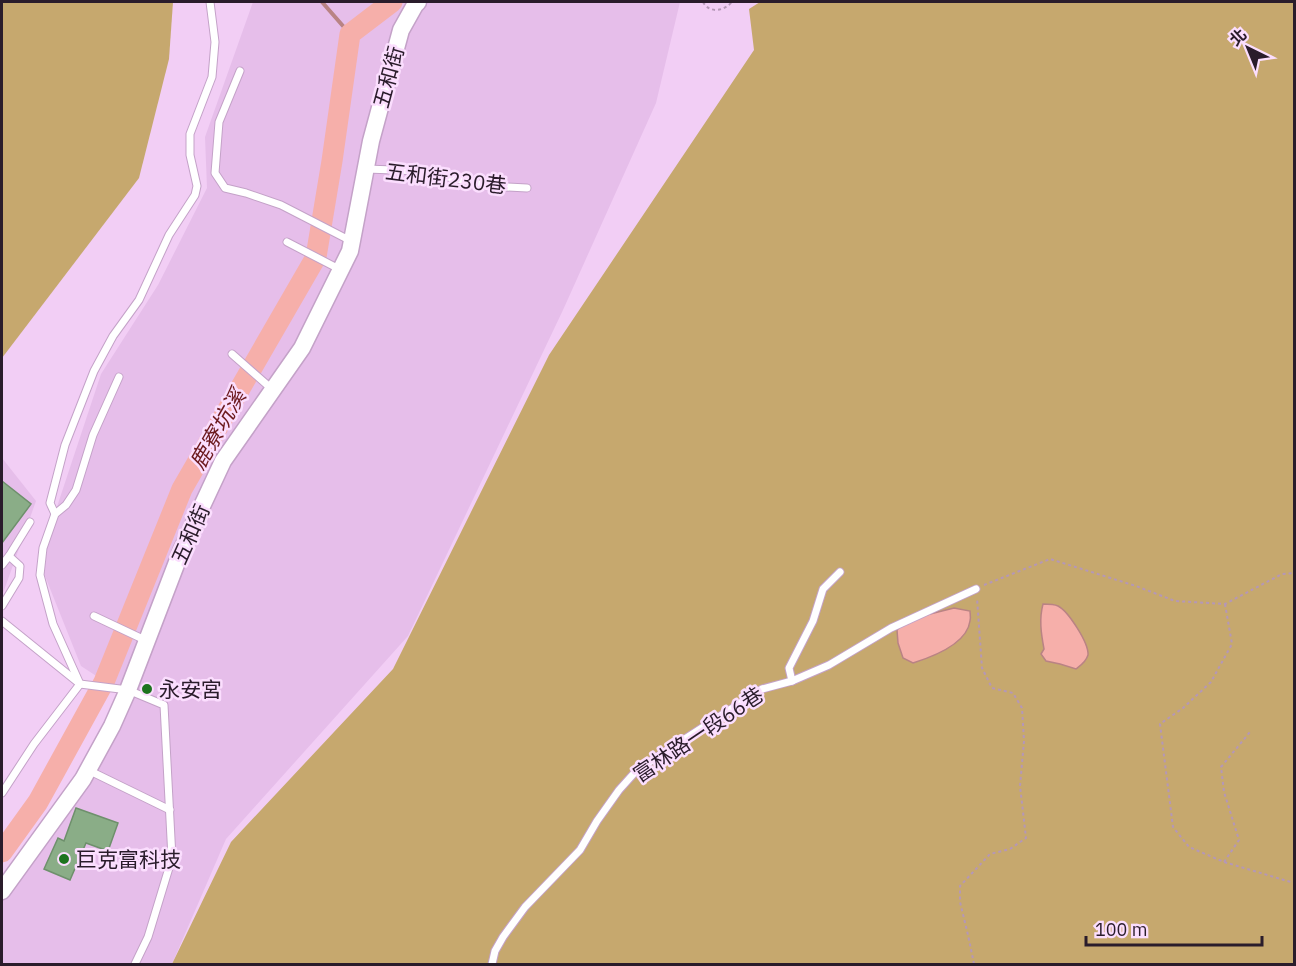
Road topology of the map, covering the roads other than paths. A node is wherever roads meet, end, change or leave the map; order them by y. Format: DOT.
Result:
graph roads {
  1 [pos="210,2"];
  2 [pos="416,3"];
  3 [pos="240,71"];
  4 [pos="366,169"];
  5 [pos="527,188"];
  6 [pos="351,241"];
  7 [pos="287,242"];
  8 [pos="341,270"];
  9 [pos="232,354"];
  10 [pos="119,377"];
  11 [pos="273,390"];
  12 [pos="55,514"];
  13 [pos="30,522"];
  14 [pos="9,556"];
  15 [pos="2,565"];
  16 [pos="840,572"];
  17 [pos="976,589"];
  18 [pos="2,606"];
  19 [pos="94,616"];
  20 [pos="2,621"];
  21 [pos="147,641"];
  22 [pos="792,681"];
  23 [pos="80,684"];
  24 [pos="128,690"];
  25 [pos="88,770"];
  26 [pos="2,793"];
  27 [pos="170,810"];
  28 [pos="2,891"];
  29 [pos="135,964"];
  30 [pos="492,964"];
  1 -- 12 [label="lane"];
  2 -- 4 [label="street, 五和街"];
  3 -- 6 [label="lane"];
  4 -- 5 [label="lane, 五和街230巷"];
  4 -- 8 [label="street, 五和街"];
  7 -- 8 [label="lane"];
  8 -- 11 [label="street, 五和街"];
  9 -- 11 [label="lane"];
  10 -- 12 [label="lane"];
  11 -- 21 [label="street, 五和街"];
  12 -- 23 [label="lane"];
  13 -- 14 [label="lane"];
  14 -- 15 [label="lane"];
  14 -- 18 [label="lane"];
  16 -- 22 [label="lane"];
  17 -- 22 [label="lane, 富林路一段66巷"];
  19 -- 21 [label="lane"];
  20 -- 23 [label="lane"];
  21 -- 24 [label="street, 五和街"];
  22 -- 30 [label="lane, 富林路一段66巷"];
  23 -- 24 [label="lane"];
  23 -- 26 [label="lane"];
  24 -- 25 [label="street, 五和街"];
  24 -- 27 [label="lane"];
  25 -- 27 [label="lane"];
  25 -- 28 [label="street, 五和街"];
  27 -- 29 [label="lane"];
}
